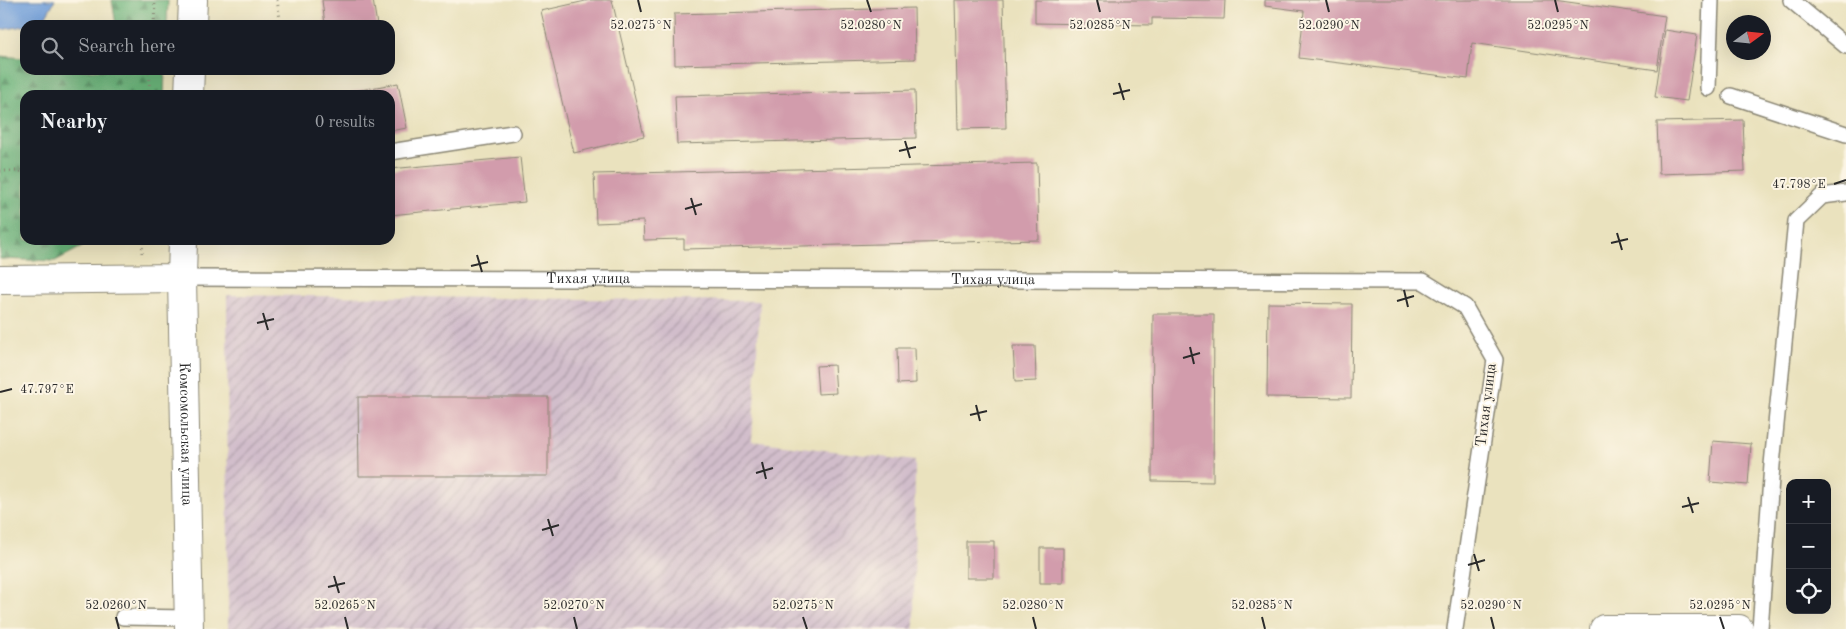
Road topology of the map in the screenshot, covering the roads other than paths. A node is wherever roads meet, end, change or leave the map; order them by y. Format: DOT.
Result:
graph roads {
  1 [pos="193,0"];
  2 [pos="1711,0"];
  3 [pos="1791,0"];
  4 [pos="192,20"];
  5 [pos="1846,46"];
  6 [pos="190,75"];
  7 [pos="1708,88"];
  8 [pos="189,90"];
  9 [pos="1731,96"];
  10 [pos="513,133"];
  11 [pos="1846,134"];
  12 [pos="395,151"];
  13 [pos="1846,193"];
  14 [pos="183,245"];
  15 [pos="182,278"];
  16 [pos="0,280"];
  17 [pos="123,617"];
  18 [pos="189,624"];
  19 [pos="1455,629"];
  20 [pos="1604,629"];
  21 [pos="1739,629"];
  22 [pos="1760,629"];
  1 -- 4 [label="street"];
  2 -- 7 [label="lane"];
  3 -- 5 [label="lane"];
  6 -- 8 [label="street"];
  9 -- 11 [label="lane"];
  10 -- 12 [label="lane"];
  13 -- 22 [label="lane"];
  14 -- 15 [label="street, Комсомольская улица"];
  15 -- 16 [label="street"];
  15 -- 18 [label="street, Комсомольская улица"];
  15 -- 19 [label="lane, Тихая улица"];
  17 -- 18 [label="lane"];
  20 -- 21 [label="street"];
}
